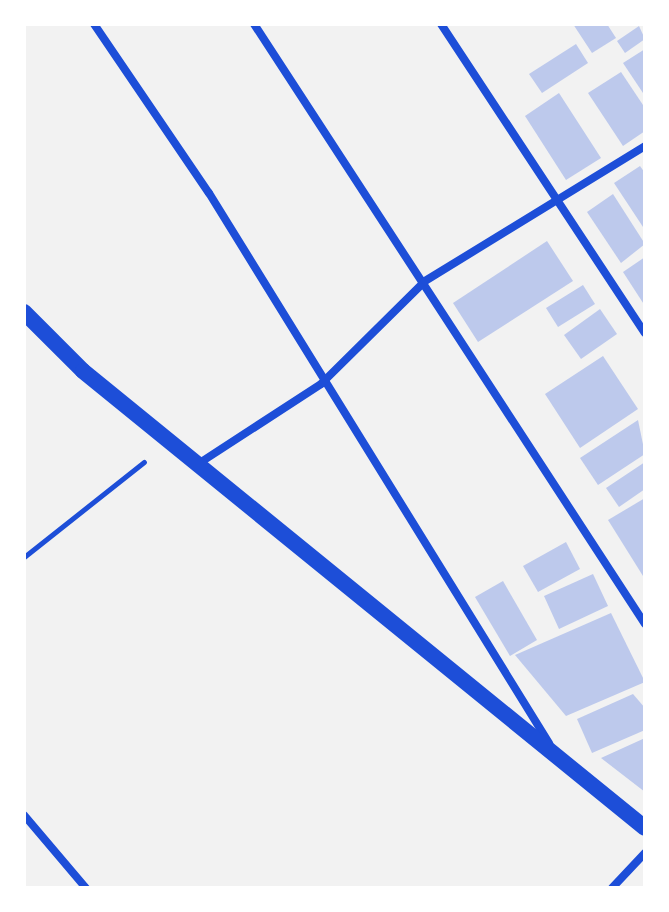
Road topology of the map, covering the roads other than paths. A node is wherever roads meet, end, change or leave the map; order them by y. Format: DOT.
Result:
graph roads {
  1 [pos="94,24"];
  2 [pos="254,24"];
  3 [pos="441,24"];
  4 [pos="645,146"];
  5 [pos="557,200"];
  6 [pos="425,281"];
  7 [pos="24,312"];
  8 [pos="645,333"];
  9 [pos="321,384"];
  10 [pos="197,464"];
  11 [pos="645,624"];
  12 [pos="557,756"];
  13 [pos="24,815"];
  14 [pos="645,828"];
  15 [pos="645,853"];
  16 [pos="86,888"];
  17 [pos="612,888"];
  1 -- 9 [label="street"];
  2 -- 6 [label="street"];
  3 -- 5 [label="street"];
  4 -- 5 [label="street"];
  5 -- 6 [label="street"];
  5 -- 8 [label="street"];
  6 -- 9 [label="street"];
  6 -- 11 [label="street"];
  7 -- 10 [label="main road"];
  9 -- 10 [label="street"];
  9 -- 12 [label="street"];
  10 -- 12 [label="main road"];
  12 -- 14 [label="main road"];
  13 -- 16 [label="street"];
  15 -- 17 [label="street"];
}
